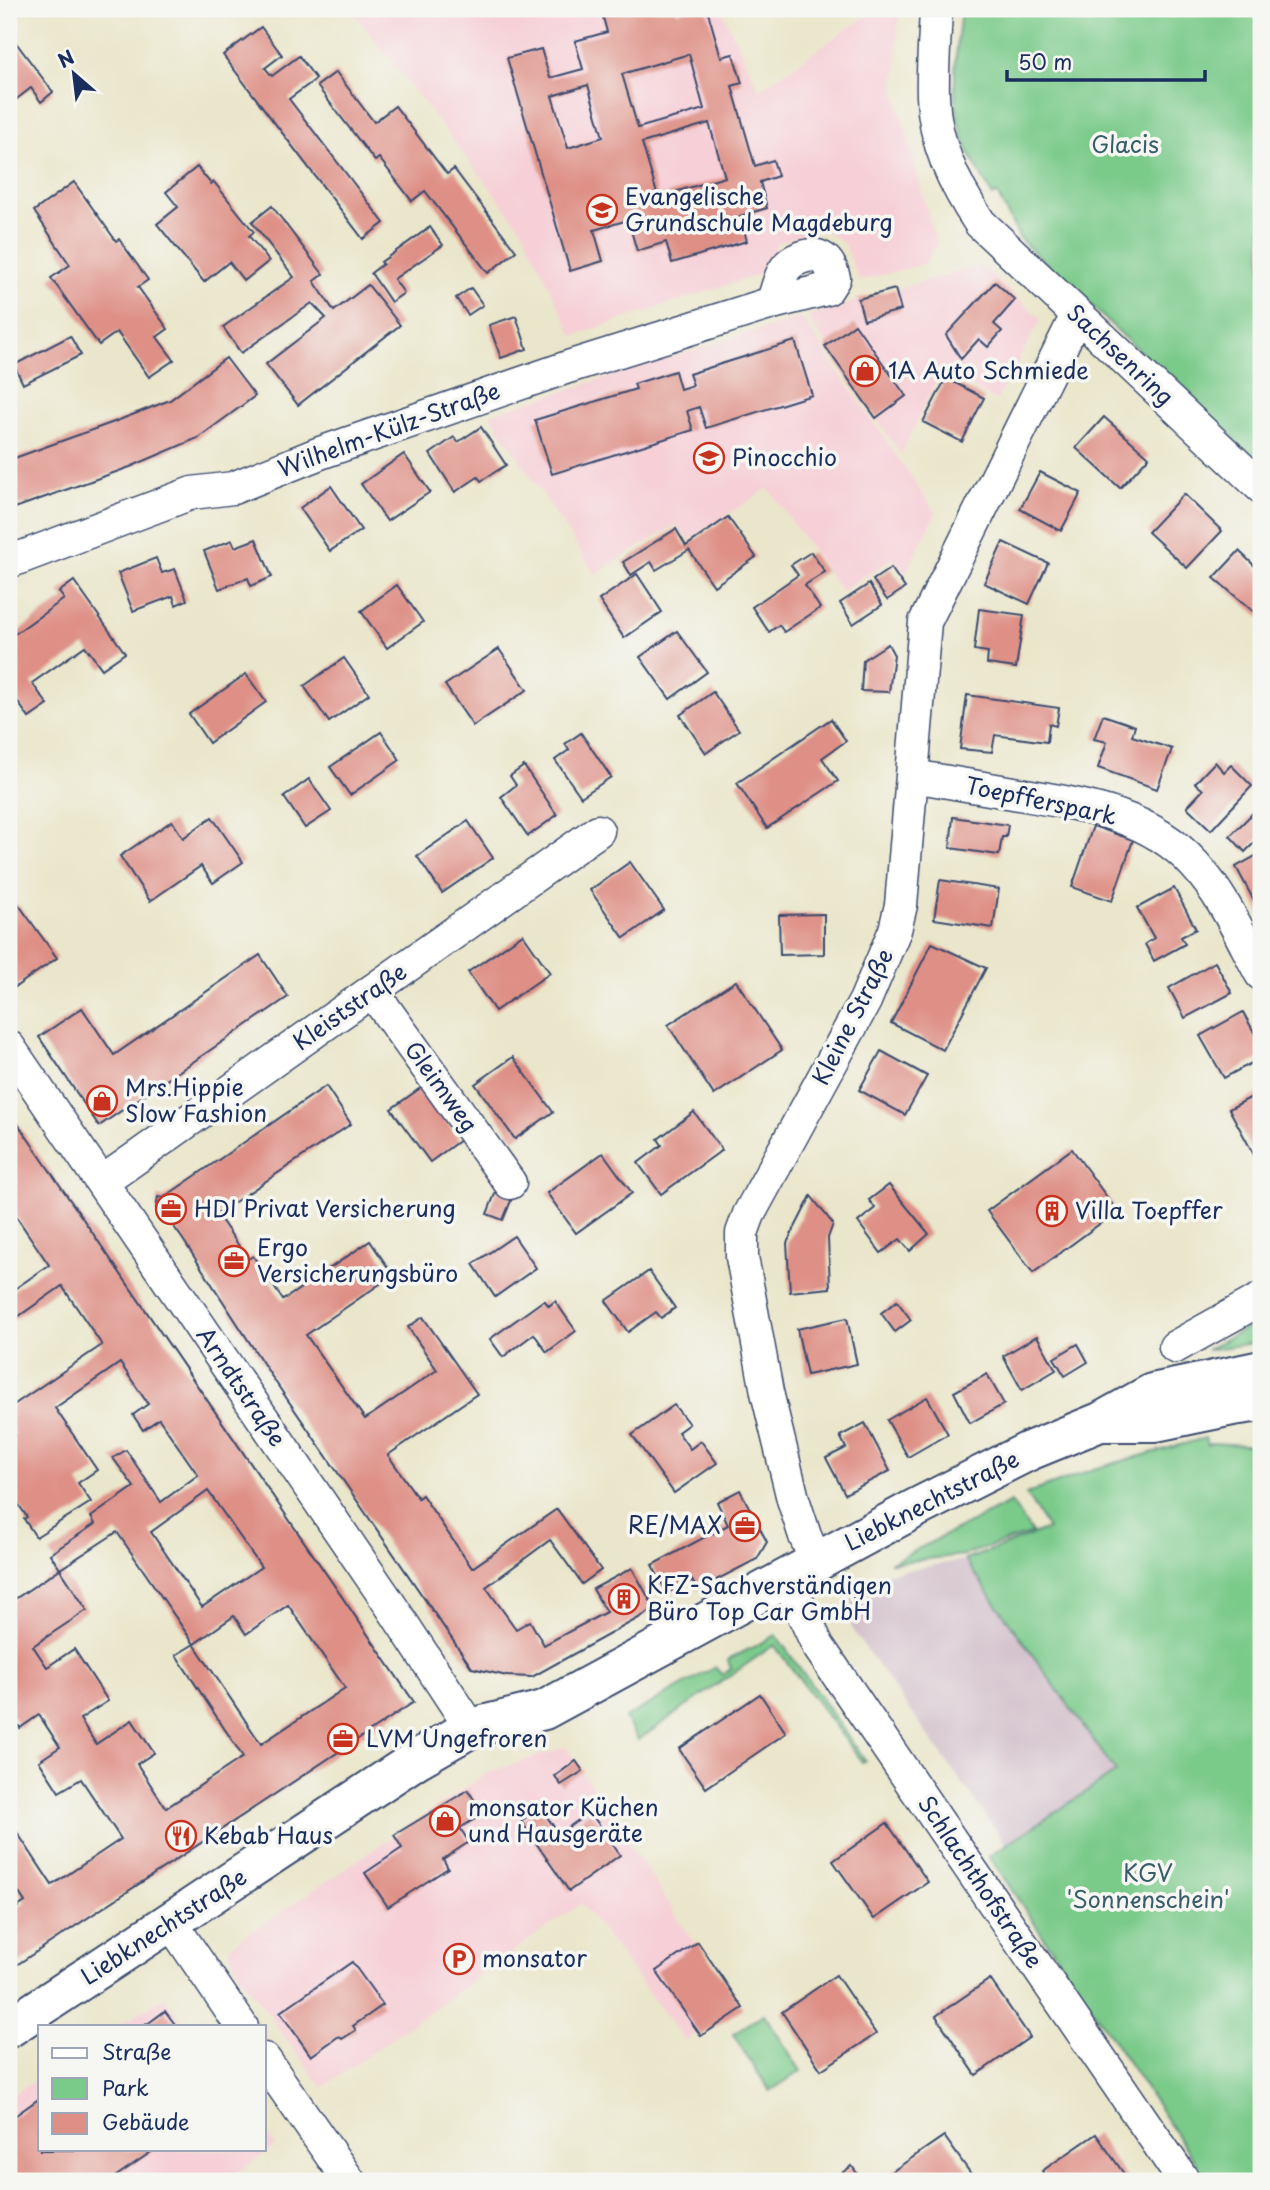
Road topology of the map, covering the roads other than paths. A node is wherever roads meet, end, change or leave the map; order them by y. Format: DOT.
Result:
graph roads {
  1 [pos="936,9"];
  2 [pos="772,303"];
  3 [pos="1077,315"];
  4 [pos="1261,487"];
  5 [pos="9,562"];
  6 [pos="913,776"];
  7 [pos="598,831"];
  8 [pos="1261,974"];
  9 [pos="372,991"];
  10 [pos="9,1047"];
  11 [pos="102,1182"];
  12 [pos="510,1182"];
  13 [pos="1261,1299"];
  14 [pos="1175,1347"];
  15 [pos="1261,1370"];
  16 [pos="1261,1402"];
  17 [pos="1100,1422"];
  18 [pos="801,1569"];
  19 [pos="471,1728"];
  20 [pos="170,1921"];
  21 [pos="241,2025"];
  22 [pos="9,2028"];
  23 [pos="266,2062"];
  24 [pos="349,2181"];
  25 [pos="1184,2181"];
  1 -- 3 [label="street, Sachsenring"];
  2 -- 5 [label="street, Wilhelm-Külz-Straße"];
  3 -- 4 [label="street, Sachsenring"];
  3 -- 6 [label="street, Kleine Straße"];
  6 -- 8 [label="street, Toepfferspark"];
  6 -- 18 [label="street, Kleine Straße"];
  7 -- 9 [label="street, Kleiststraße"];
  9 -- 11 [label="street, Kleiststraße"];
  9 -- 12 [label="street, Gleimweg"];
  10 -- 11 [label="street, Arndtstraße"];
  11 -- 19 [label="street, Arndtstraße"];
  13 -- 14 [label="street"];
  15 -- 17 [label="main road, Liebknechtstraße"];
  16 -- 17 [label="main road, Liebknechtstraße"];
  17 -- 18 [label="main road, Liebknechtstraße"];
  18 -- 19 [label="main road, Liebknechtstraße"];
  18 -- 25 [label="street, Schlachthofstraße"];
  19 -- 20 [label="main road, Liebknechtstraße"];
  20 -- 21 [label="street"];
  20 -- 22 [label="main road, Liebknechtstraße"];
  23 -- 24 [label="street"];
}
